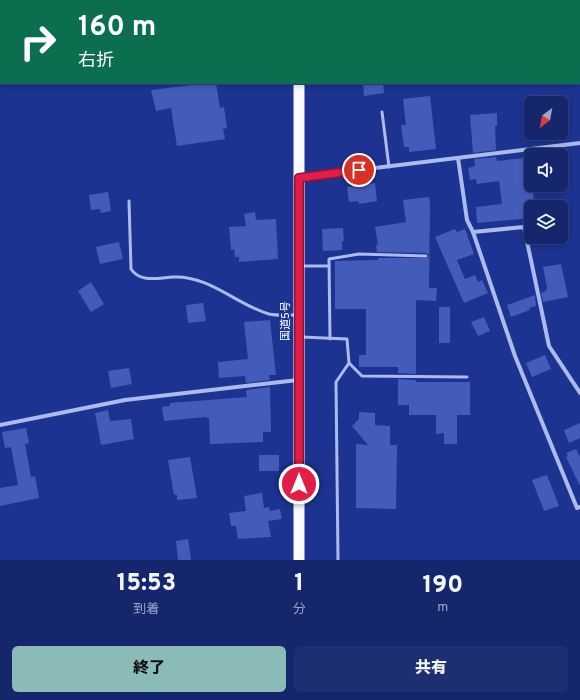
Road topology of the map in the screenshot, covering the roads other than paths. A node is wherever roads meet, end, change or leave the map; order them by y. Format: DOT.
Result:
graph roads {
  1 [pos="299,84"];
  2 [pos="382,112"];
  3 [pos="580,143"];
  4 [pos="458,158"];
  5 [pos="389,167"];
  6 [pos="299,178"];
  7 [pos="128,201"];
  8 [pos="473,232"];
  9 [pos="426,256"];
  10 [pos="299,266"];
  11 [pos="328,266"];
  12 [pos="299,315"];
  13 [pos="299,337"];
  14 [pos="330,339"];
  15 [pos="349,363"];
  16 [pos="467,377"];
  17 [pos="298,380"];
  18 [pos="580,393"];
  19 [pos="0,425"];
  20 [pos="580,507"];
  21 [pos="299,560"];
  22 [pos="338,560"];
  1 -- 6 [label="highway, 国道5号"];
  2 -- 5 [label="lane"];
  3 -- 4 [label="street"];
  4 -- 5 [label="street"];
  4 -- 8 [label="street"];
  5 -- 6 [label="street"];
  6 -- 10 [label="highway, 国道5号"];
  7 -- 12 [label="lane"];
  8 -- 18 [label="street"];
  8 -- 20 [label="street"];
  9 -- 11 [label="lane"];
  10 -- 11 [label="lane"];
  10 -- 12 [label="highway, 国道5号"];
  11 -- 14 [label="lane"];
  12 -- 13 [label="highway, 国道5号"];
  13 -- 14 [label="lane"];
  13 -- 17 [label="highway, 国道5号"];
  14 -- 15 [label="lane"];
  15 -- 16 [label="lane"];
  15 -- 22 [label="lane"];
  17 -- 19 [label="street"];
  17 -- 21 [label="highway, 国道5号"];
}
